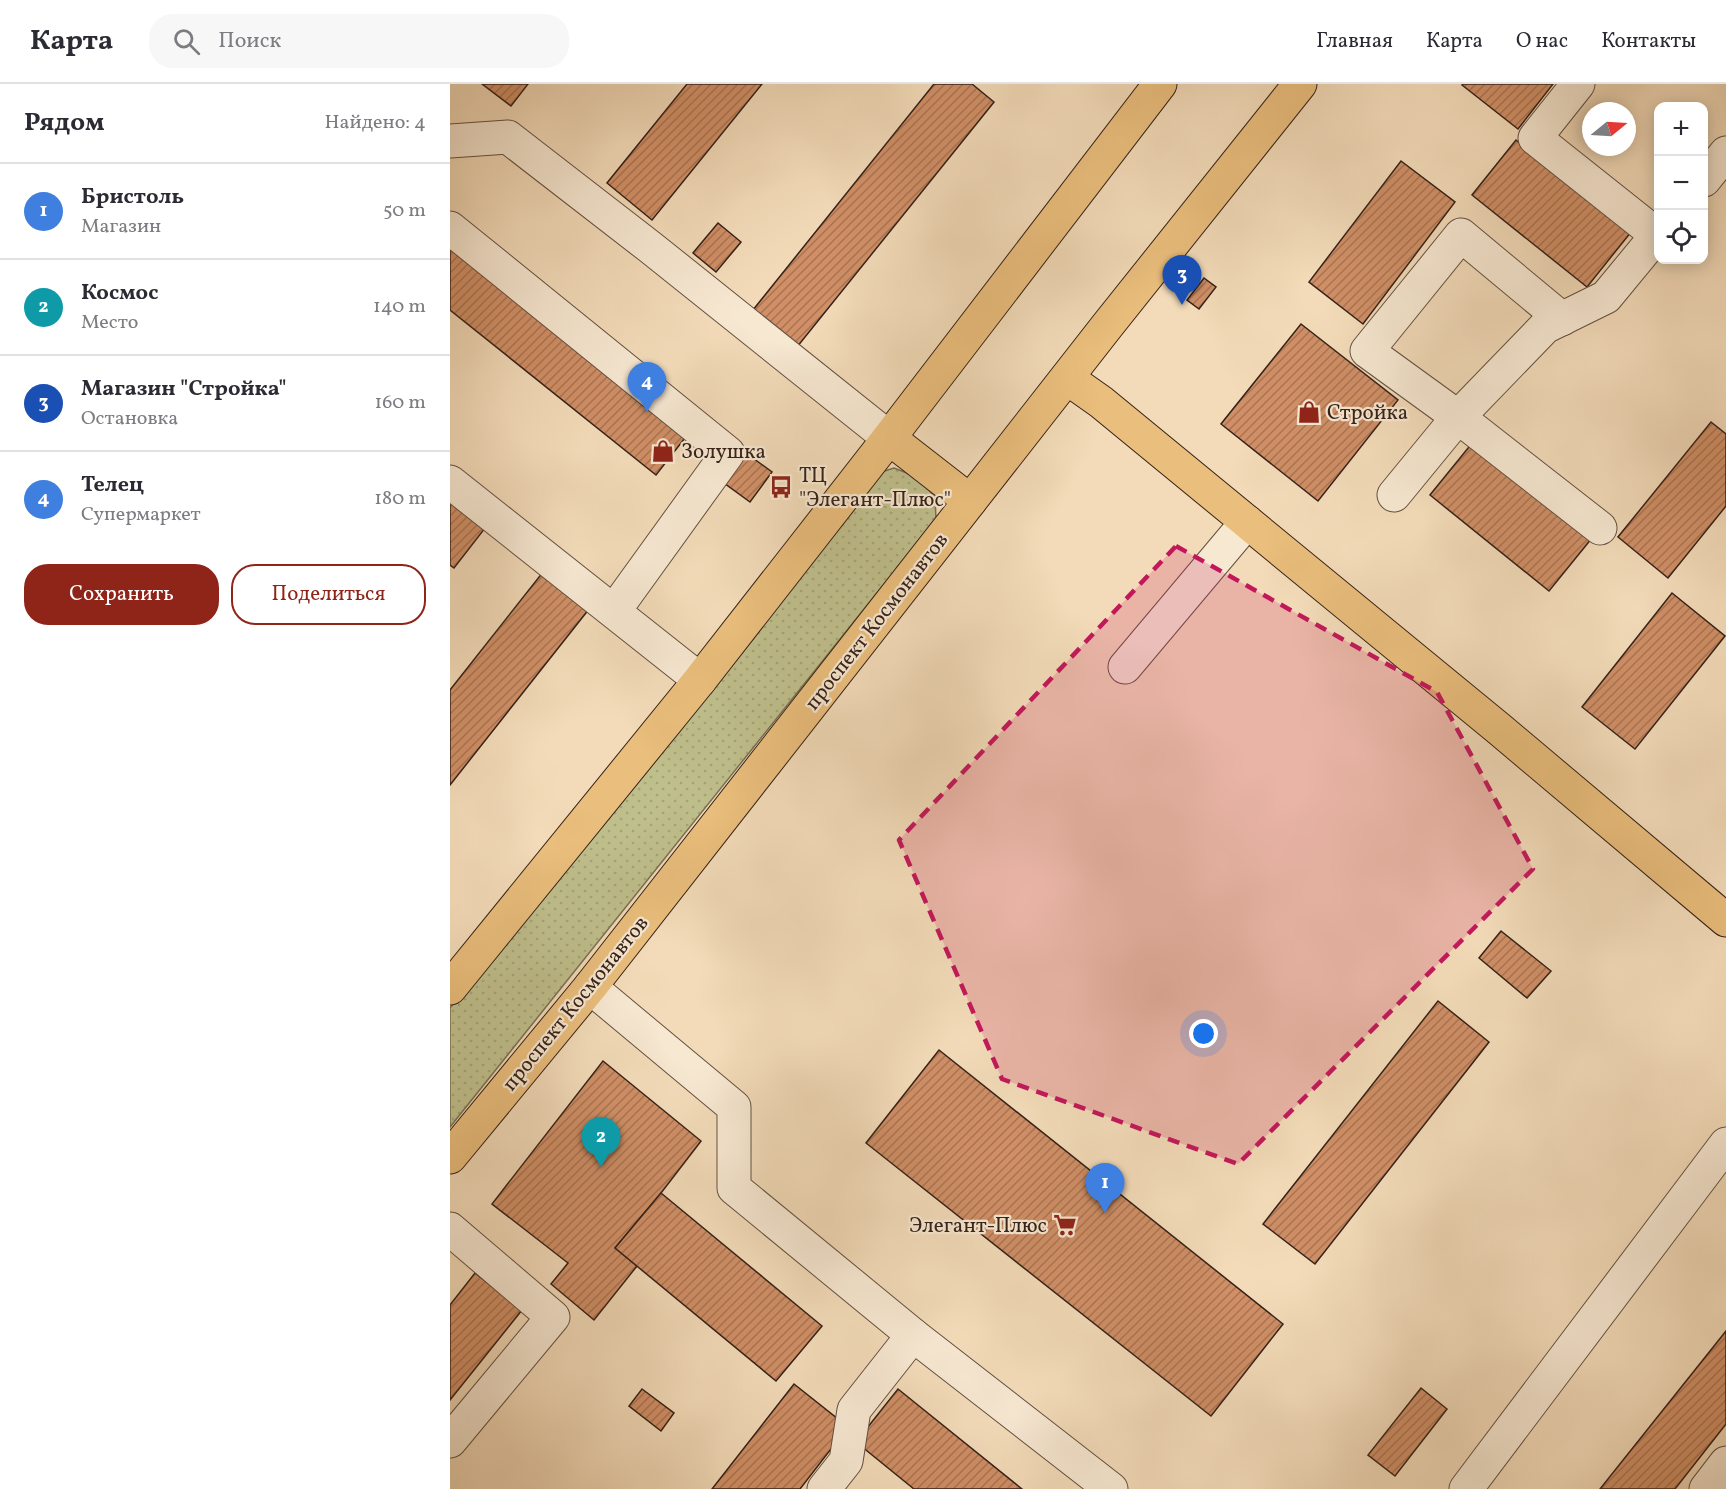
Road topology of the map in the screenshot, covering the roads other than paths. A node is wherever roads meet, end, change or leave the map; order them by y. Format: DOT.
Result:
graph roads {
  1 [pos="1160,84"];
  2 [pos="1300,84"];
  3 [pos="1578,84"];
  4 [pos="450,141"];
  5 [pos="1726,153"];
  6 [pos="1708,175"];
  7 [pos="450,228"];
  8 [pos="1654,232"];
  9 [pos="1654,240"];
  10 [pos="1562,319"];
  11 [pos="1068,378"];
  12 [pos="1458,417"];
  13 [pos="889,438"];
  14 [pos="450,482"];
  15 [pos="1394,495"];
  16 [pos="970,501"];
  17 [pos="1247,522"];
  18 [pos="1600,528"];
  19 [pos="614,611"];
  20 [pos="1125,667"];
  21 [pos="700,681"];
  22 [pos="1726,920"];
  23 [pos="590,987"];
  24 [pos="450,988"];
  25 [pos="1726,1144"];
  26 [pos="450,1157"];
  27 [pos="450,1229"];
  28 [pos="913,1335"];
  29 [pos="450,1442"];
  30 [pos="1726,1463"];
  31 [pos="1470,1488"];
  32 [pos="824,1489"];
  33 [pos="1111,1489"];
  34 [pos="1706,1489"];
  1 -- 13 [label="main road"];
  2 -- 11 [label="main road, проспект Космонавтов"];
  3 -- 8 [label="street"];
  4 -- 13 [label="street"];
  5 -- 6 [label="street"];
  7 -- 19 [label="street"];
  9 -- 10 [label="street"];
  10 -- 12 [label="street"];
  10 -- 12 [label="street"];
  11 -- 16 [label="main road, проспект Космонавтов"];
  11 -- 17 [label="main road"];
  12 -- 15 [label="street"];
  12 -- 18 [label="street"];
  13 -- 16 [label="main road"];
  13 -- 21 [label="main road"];
  14 -- 19 [label="street"];
  16 -- 23 [label="main road, проспект Космонавтов"];
  17 -- 20 [label="street"];
  17 -- 22 [label="main road"];
  19 -- 21 [label="street"];
  21 -- 24 [label="main road"];
  23 -- 26 [label="main road, проспект Космонавтов"];
  23 -- 28 [label="street"];
  25 -- 31 [label="street"];
  27 -- 29 [label="street"];
  28 -- 32 [label="street"];
  28 -- 33 [label="street"];
  30 -- 34 [label="street"];
}
